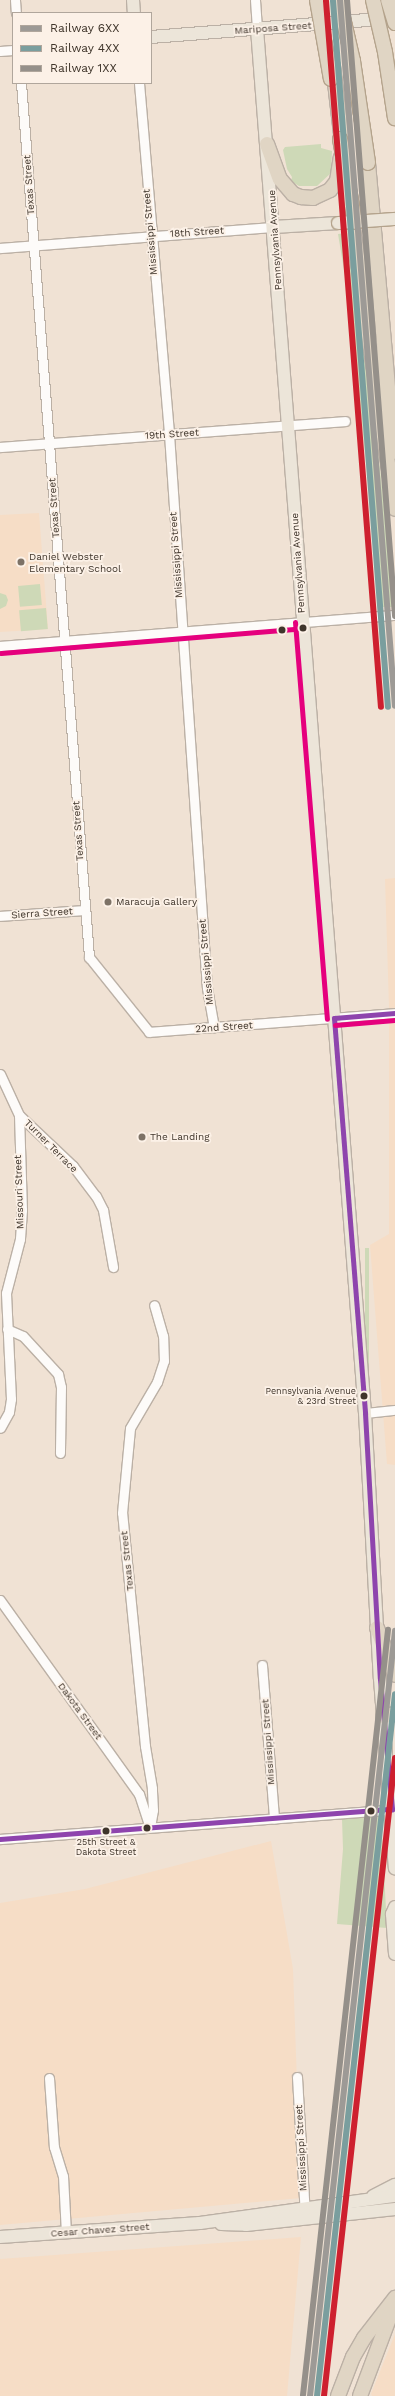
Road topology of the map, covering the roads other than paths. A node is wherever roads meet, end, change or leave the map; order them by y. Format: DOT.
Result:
graph roads {
  1 [pos="15,0"];
  2 [pos="133,0"];
  3 [pos="255,0"];
  4 [pos="317,0"];
  5 [pos="339,0"];
  6 [pos="373,0"];
  7 [pos="388,0"];
  8 [pos="16,12"];
  9 [pos="134,12"];
  10 [pos="395,18"];
  11 [pos="333,23"];
  12 [pos="395,23"];
  13 [pos="257,29"];
  14 [pos="152,37"];
  15 [pos="12,50"];
  16 [pos="0,51"];
  17 [pos="21,84"];
  18 [pos="139,84"];
  19 [pos="395,118"];
  20 [pos="340,139"];
  21 [pos="267,144"];
  22 [pos="395,219"];
  23 [pos="355,222"];
  24 [pos="274,227"];
  25 [pos="150,235"];
  26 [pos="34,246"];
  27 [pos="0,248"];
  28 [pos="345,421"];
  29 [pos="289,425"];
  30 [pos="169,434"];
  31 [pos="49,444"];
  32 [pos="0,447"];
  33 [pos="395,466"];
  34 [pos="395,509"];
  35 [pos="395,615"];
  36 [pos="302,621"];
  37 [pos="181,631"];
  38 [pos="64,642"];
  39 [pos="0,646"];
  40 [pos="84,910"];
  41 [pos="0,916"];
  42 [pos="89,957"];
  43 [pos="395,1013"];
  44 [pos="334,1018"];
  45 [pos="214,1027"];
  46 [pos="0,1074"];
  47 [pos="19,1115"];
  48 [pos="113,1267"];
  49 [pos="154,1304"];
  50 [pos="7,1328"];
  51 [pos="393,1410"];
  52 [pos="365,1412"];
  53 [pos="0,1428"];
  54 [pos="60,1453"];
  55 [pos="0,1600"];
  56 [pos="377,1628"];
  57 [pos="262,1665"];
  58 [pos="395,1675"];
  59 [pos="389,1715"];
  60 [pos="393,1809"];
  61 [pos="274,1819"];
  62 [pos="150,1827"];
  63 [pos="0,1839"];
  64 [pos="395,1868"];
  65 [pos="395,1907"];
  66 [pos="395,1954"];
  67 [pos="297,2077"];
  68 [pos="49,2078"];
  69 [pos="395,2185"];
  70 [pos="395,2196"];
  71 [pos="363,2201"];
  72 [pos="395,2209"];
  73 [pos="305,2214"];
  74 [pos="66,2232"];
  75 [pos="0,2238"];
  76 [pos="395,2298"];
  77 [pos="395,2303"];
  78 [pos="338,2396"];
  79 [pos="360,2396"];
  1 -- 8 [label="street"];
  2 -- 9 [label="main road"];
  3 -- 13 [label="street, Pennsylvania Avenue"];
  4 -- 20 [label="highway, bridge"];
  5 -- 33 [label="highway, bridge"];
  6 -- 19 [label="highway, bridge"];
  7 -- 12 [label="highway, bridge"];
  10 -- 11 [label="main road, Mariposa Street, bridge"];
  11 -- 13 [label="main road, Mariposa Street"];
  11 -- 34 [label="highway"];
  13 -- 14 [label="main road, Mariposa Street"];
  13 -- 21 [label="main road, Pennsylvania Avenue"];
  15 -- 16 [label="street"];
  17 -- 26 [label="street, Texas Street"];
  18 -- 25 [label="street, Mississippi Street"];
  20 -- 21 [label="highway, bridge"];
  20 -- 23 [label="highway, bridge"];
  21 -- 24 [label="main road, Pennsylvania Avenue"];
  22 -- 23 [label="main road, 18th Street, bridge"];
  23 -- 24 [label="main road, 18th Street, bridge"];
  24 -- 25 [label="street, 18th Street"];
  24 -- 29 [label="main road, Pennsylvania Avenue"];
  25 -- 26 [label="street, 18th Street"];
  25 -- 30 [label="street, Mississippi Street"];
  26 -- 27 [label="street, 18th Street"];
  26 -- 31 [label="street, Texas Street"];
  28 -- 29 [label="street, 19th Street"];
  29 -- 30 [label="street, 19th Street"];
  29 -- 36 [label="main road, Pennsylvania Avenue"];
  30 -- 31 [label="street, 19th Street"];
  30 -- 37 [label="street, Mississippi Street"];
  31 -- 32 [label="street, 19th Street"];
  31 -- 38 [label="street, Texas Street"];
  35 -- 36 [label="street"];
  36 -- 37 [label="street"];
  36 -- 44 [label="main road, Pennsylvania Avenue"];
  37 -- 38 [label="street"];
  37 -- 45 [label="street, Mississippi Street"];
  38 -- 39 [label="street"];
  38 -- 40 [label="street, Texas Street"];
  40 -- 41 [label="street, Sierra Street"];
  40 -- 42 [label="street, Texas Street"];
  42 -- 45 [label="street, 22nd Street"];
  43 -- 44 [label="street, 22nd Street"];
  44 -- 45 [label="street, 22nd Street"];
  44 -- 52 [label="main road, Pennsylvania Avenue"];
  46 -- 47 [label="street, Missouri Street"];
  47 -- 48 [label="street, Turner Terrace"];
  47 -- 50 [label="street, Missouri Street"];
  49 -- 62 [label="street, Texas Street"];
  50 -- 53 [label="street, Missouri Street"];
  50 -- 54 [label="street"];
  51 -- 52 [label="street"];
  52 -- 56 [label="main road, Pennsylvania Avenue"];
  55 -- 62 [label="street, Dakota Street"];
  56 -- 58 [label="highway"];
  56 -- 59 [label="main road, Pennsylvania Avenue"];
  57 -- 61 [label="street, Mississippi Street"];
  59 -- 60 [label="main road, Pennsylvania Avenue"];
  60 -- 61 [label="street"];
  60 -- 64 [label="main road, Pennsylvania Avenue"];
  61 -- 62 [label="street"];
  62 -- 63 [label="street"];
  65 -- 66 [label="main road"];
  67 -- 73 [label="street, Mississippi Street"];
  68 -- 74 [label="street"];
  69 -- 71 [label="main road"];
  70 -- 71 [label="main road, Cesar Chavez Street"];
  71 -- 73 [label="main road, Cesar Chavez Street"];
  72 -- 73 [label="main road, Cesar Chavez Street"];
  73 -- 74 [label="main road, Cesar Chavez Street"];
  74 -- 75 [label="main road, Cesar Chavez Street"];
  76 -- 78 [label="highway"];
  77 -- 79 [label="highway"];
}
